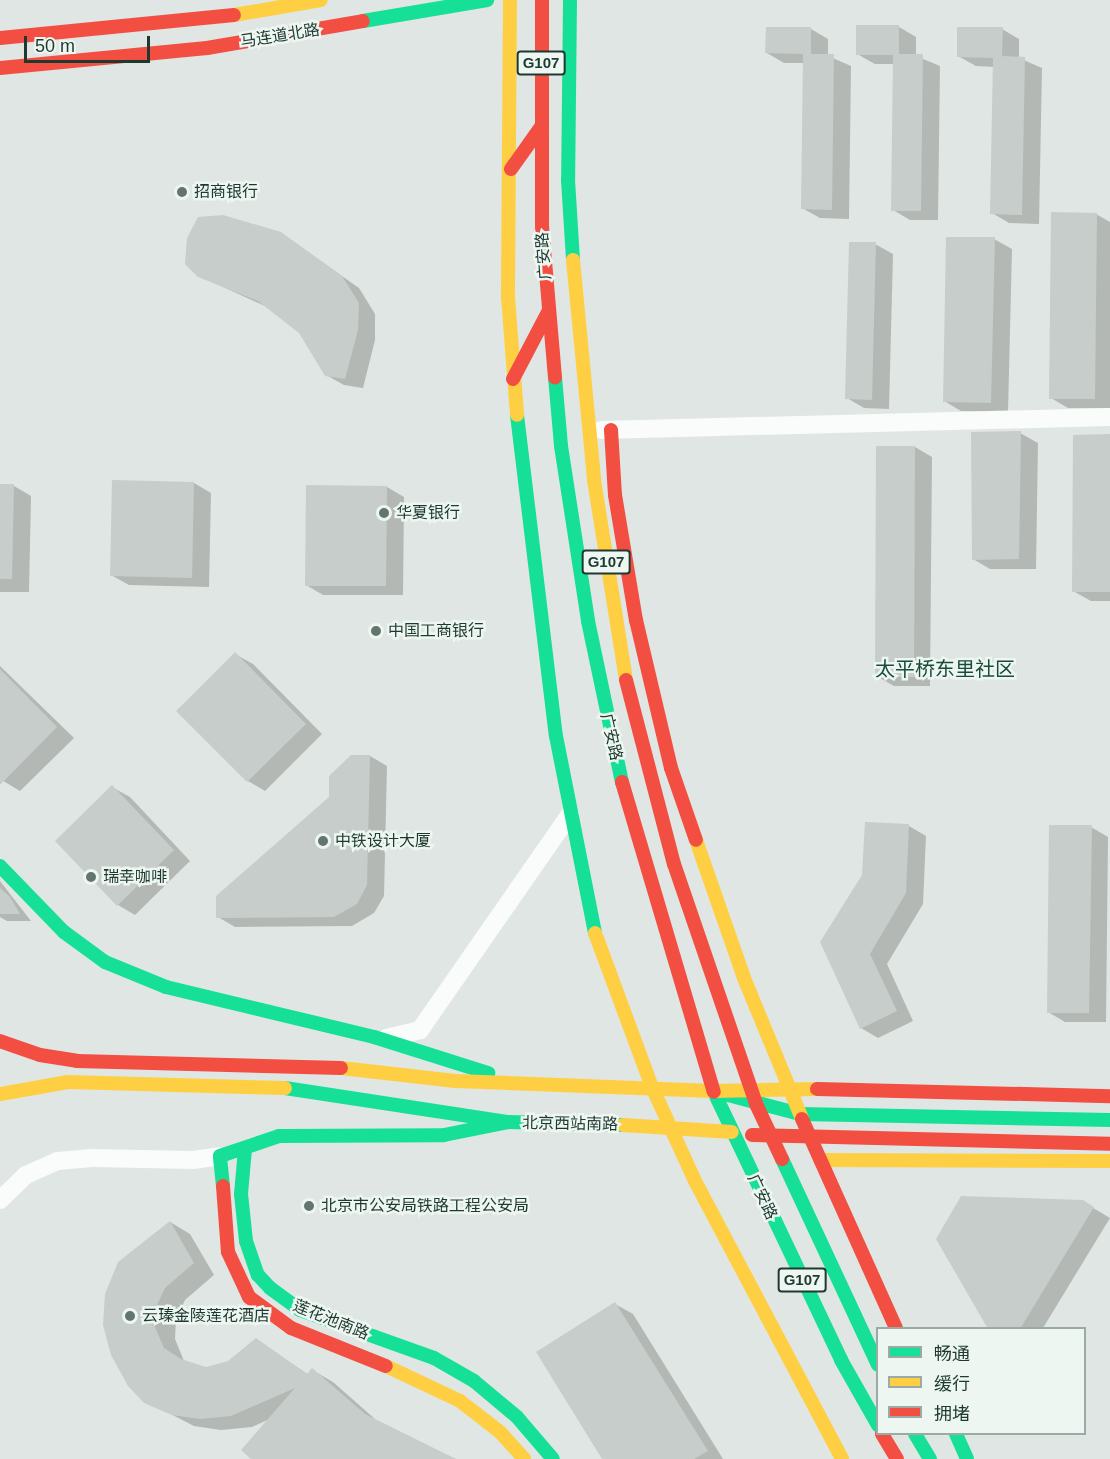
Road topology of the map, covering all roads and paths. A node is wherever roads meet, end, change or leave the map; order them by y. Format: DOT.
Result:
graph roads {
  1 [pos="321,0"];
  2 [pos="487,0"];
  3 [pos="510,0"];
  4 [pos="542,0"];
  5 [pos="570,0"];
  6 [pos="0,38"];
  7 [pos="0,68"];
  8 [pos="541,127"];
  9 [pos="511,169"];
  10 [pos="548,312"];
  11 [pos="513,379"];
  12 [pos="1110,417"];
  13 [pos="587,430"];
  14 [pos="611,430"];
  15 [pos="570,814"];
  16 [pos="0,866"];
  17 [pos="374,1037"];
  18 [pos="3,1042"];
  19 [pos="526,1084"];
  20 [pos="33,1085"];
  21 [pos="652,1088"];
  22 [pos="753,1088"];
  23 [pos="713,1091"];
  24 [pos="789,1091"];
  25 [pos="0,1094"];
  26 [pos="1110,1096"];
  27 [pos="756,1104"];
  28 [pos="0,1106"];
  29 [pos="800,1114"];
  30 [pos="1110,1120"];
  31 [pos="508,1122"];
  32 [pos="671,1126"];
  33 [pos="732,1132"];
  34 [pos="771,1137"];
  35 [pos="810,1138"];
  36 [pos="1110,1144"];
  37 [pos="245,1149"];
  38 [pos="220,1156"];
  39 [pos="820,1160"];
  40 [pos="1110,1161"];
  41 [pos="0,1200"];
  42 [pos="895,1327"];
  43 [pos="876,1361"];
  44 [pos="876,1421"];
  45 [pos="883,1435"];
  46 [pos="916,1435"];
  47 [pos="956,1435"];
  48 [pos="524,1459"];
  49 [pos="553,1459"];
  50 [pos="842,1459"];
  51 [pos="897,1459"];
  52 [pos="930,1459"];
  53 [pos="967,1459"];
  1 -- 6 [label="main road, 马连道北路"];
  2 -- 7 [label="main road, 马连道北路"];
  3 -- 9 [label="main road, 广安路"];
  4 -- 8 [label="main road, 广安路 / G107"];
  5 -- 13 [label="main road, 广安路 / G107"];
  8 -- 9 [label="main road"];
  8 -- 10 [label="main road, 广安路 / G107"];
  9 -- 11 [label="main road, 广安路"];
  10 -- 11 [label="main road"];
  10 -- 23 [label="main road, 广安路 / G107"];
  11 -- 15 [label="main road, 广安路"];
  12 -- 14 [label="street"];
  13 -- 14 [label="street"];
  13 -- 22 [label="main road, 广安路 / G107"];
  14 -- 24 [label="main road"];
  15 -- 17 [label="street"];
  15 -- 21 [label="main road, 广安路"];
  16 -- 17 [label="main road"];
  17 -- 19 [label="main road"];
  18 -- 19 [label="main road"];
  19 -- 21 [label="main road"];
  20 -- 25 [label="main road, 北京西站南路"];
  20 -- 28 [label="street"];
  20 -- 31 [label="main road, 北京西站南路"];
  21 -- 23 [label="main road"];
  21 -- 32 [label="main road, 广安路"];
  22 -- 23 [label="main road"];
  22 -- 24 [label="main road"];
  22 -- 27 [label="main road, 广安路 / G107"];
  23 -- 27 [label="main road"];
  23 -- 33 [label="main road, 广安路 / G107"];
  24 -- 26 [label="main road"];
  24 -- 29 [label="main road"];
  27 -- 29 [label="main road"];
  27 -- 34 [label="main road, 广安路 / G107"];
  29 -- 30 [label="main road"];
  29 -- 35 [label="main road"];
  31 -- 32 [label="main road, 北京西站南路"];
  31 -- 37 [label="main road"];
  32 -- 33 [label="main road, 北京西站南路"];
  32 -- 50 [label="main road"];
  33 -- 34 [label="main road, 北京西站南路"];
  33 -- 44 [label="main road, 广安路 / G107"];
  34 -- 35 [label="main road, 北京西站南路"];
  34 -- 43 [label="main road, 广安路 / G107"];
  35 -- 36 [label="main road, 北京西站南路"];
  35 -- 39 [label="main road"];
  37 -- 38 [label="main road"];
  37 -- 49 [label="main road, 莲花池南路"];
  38 -- 41 [label="street"];
  38 -- 48 [label="main road, 莲花池南路"];
  39 -- 40 [label="main road"];
  39 -- 42 [label="main road"];
  45 -- 51 [label="main road"];
  46 -- 52 [label="main road"];
  47 -- 53 [label="main road"];
}
